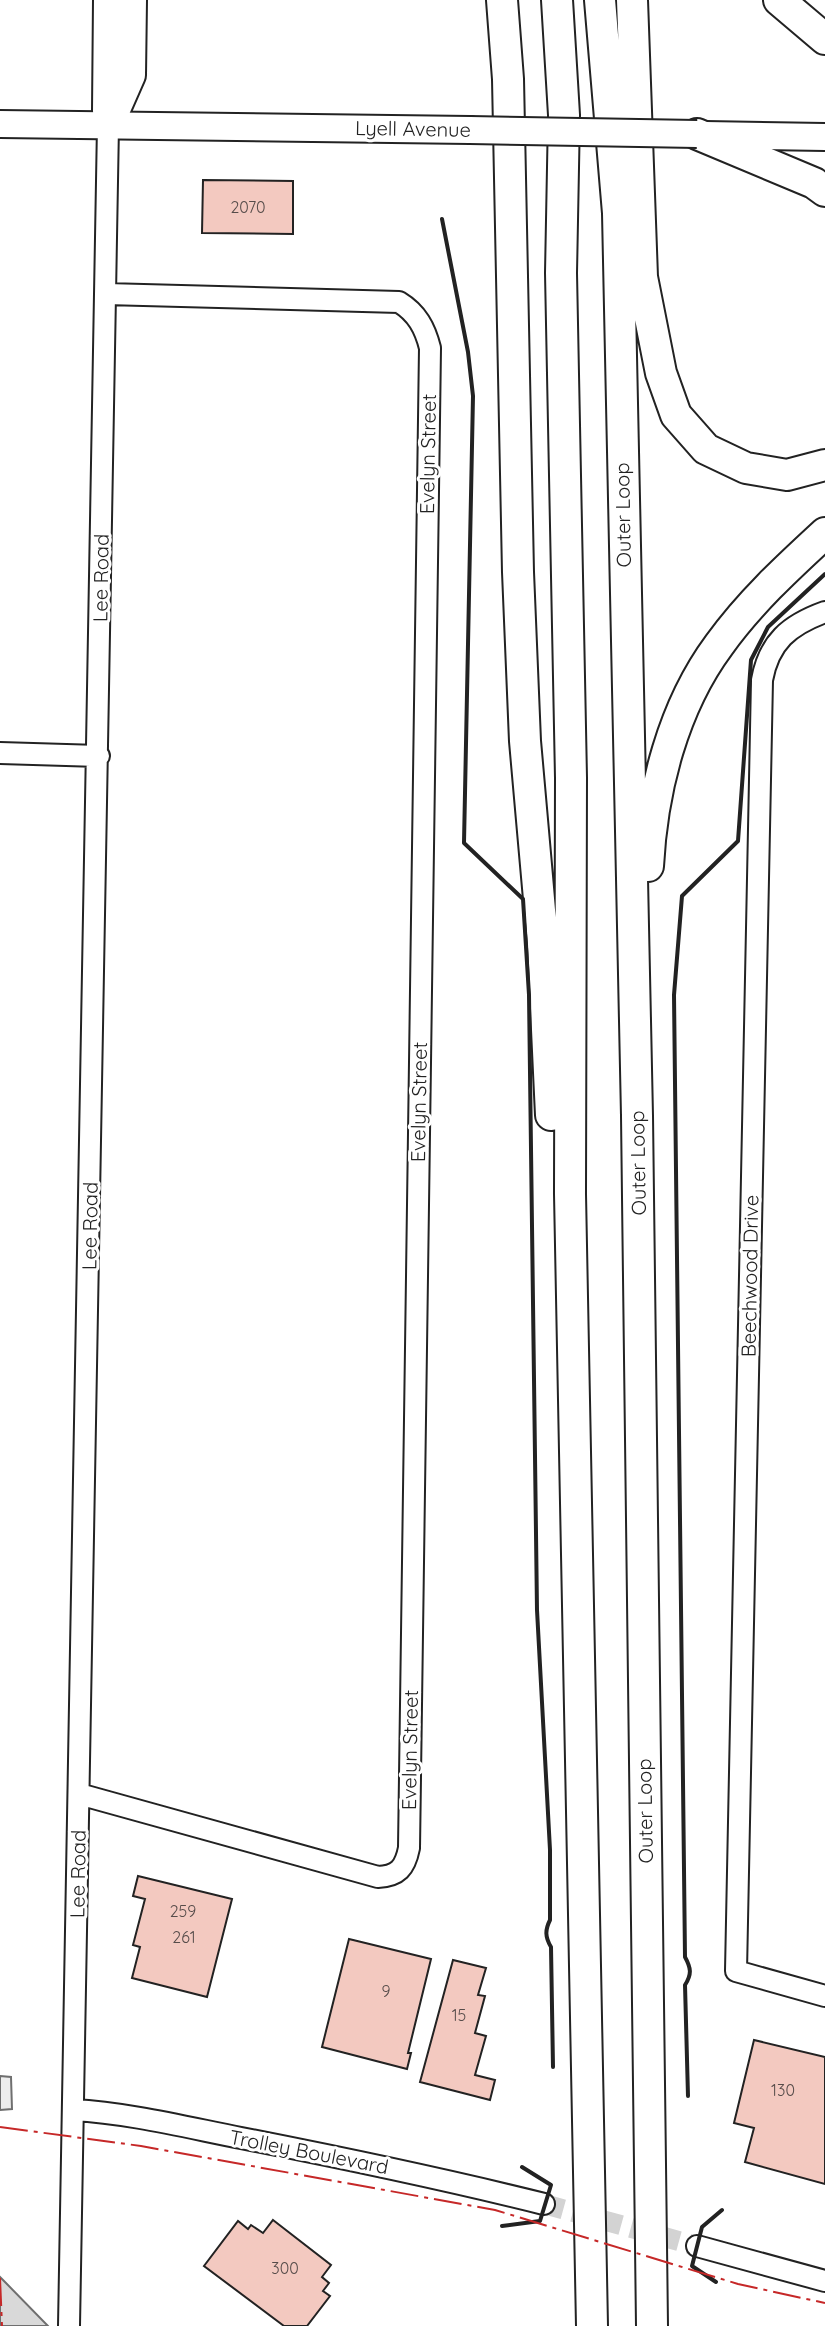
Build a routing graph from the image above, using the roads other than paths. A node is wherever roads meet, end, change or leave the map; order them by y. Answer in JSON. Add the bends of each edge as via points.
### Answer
{"nodes":[{"id":1,"x":109,"y":0,"type":"edge"},
{"id":2,"x":131,"y":0,"type":"edge"},
{"id":3,"x":502,"y":0,"type":"edge"},
{"id":4,"x":557,"y":0,"type":"edge"},
{"id":5,"x":600,"y":0,"type":"edge"},
{"id":6,"x":632,"y":0,"type":"edge"},
{"id":7,"x":779,"y":0,"type":"edge"},
{"id":8,"x":825,"y":39,"type":"edge"},
{"id":9,"x":0,"y":124,"type":"edge"},
{"id":10,"x":108,"y":125,"type":"junction"},
{"id":11,"x":697,"y":134,"type":"junction"},
{"id":12,"x":825,"y":137,"type":"edge"},
{"id":13,"x":825,"y":191,"type":"edge"},
{"id":14,"x":642,"y":277,"type":"junction"},
{"id":15,"x":106,"y":294,"type":"junction"},
{"id":16,"x":619,"y":327,"type":"junction"},
{"id":17,"x":825,"y":465,"type":"edge"},
{"id":18,"x":825,"y":533,"type":"edge"},
{"id":19,"x":825,"y":612,"type":"edge"},
{"id":20,"x":0,"y":753,"type":"edge"},
{"id":21,"x":99,"y":756,"type":"junction"},
{"id":22,"x":637,"y":1116,"type":"junction"},
{"id":23,"x":570,"y":1194,"type":"junction"},
{"id":24,"x":79,"y":1794,"type":"junction"},
{"id":25,"x":825,"y":1996,"type":"edge"},
{"id":26,"x":73,"y":2110,"type":"junction"},
{"id":27,"x":544,"y":2204,"type":"tunnel mouth"},
{"id":28,"x":697,"y":2246,"type":"tunnel mouth"},
{"id":29,"x":825,"y":2281,"type":"edge"},
{"id":30,"x":69,"y":2326,"type":"edge"},
{"id":31,"x":592,"y":2326,"type":"edge"},
{"id":32,"x":652,"y":2326,"type":"edge"}],
"edges":[{"from":1,"to":10,"type":"highway"},
{"from":2,"to":10,"type":"highway","via":[[130,75]]},
{"from":3,"to":23,"type":"highway","via":[[525,741],[543,944],[551,1119]]},
{"from":4,"to":23,"type":"highway","via":[[564,115]]},
{"from":5,"to":16,"type":"highway","name":"Outer Loop","via":[[618,213]]},
{"from":6,"to":14,"type":"highway"},
{"from":7,"to":8,"type":"highway"},
{"from":9,"to":10,"type":"main road","name":"Lyell Avenue"},
{"from":10,"to":11,"type":"main road","name":"Lyell Avenue","bridge":true},
{"from":10,"to":15,"type":"street","name":"Lee Road"},
{"from":11,"to":12,"type":"main road","name":"Lyell Avenue"},
{"from":11,"to":13,"type":"highway"},
{"from":14,"to":16,"type":"highway"},
{"from":14,"to":17,"type":"highway","via":[[661,373],[676,415],[706,449],[746,468],[787,475]]},
{"from":15,"to":21,"type":"street","name":"Lee Road"},
{"from":15,"to":24,"type":"street","name":"Evelyn Street","via":[[399,302],[425,329],[430,348],[406,1861],[390,1877],[378,1877]]},
{"from":16,"to":22,"type":"highway","name":"Outer Loop"},
{"from":18,"to":22,"type":"highway","via":[[772,582],[716,648],[674,734],[650,836]]},
{"from":19,"to":25,"type":"street","name":"Beechwood Drive","via":[[779,639],[766,657],[762,680],[736,1971]]},
{"from":20,"to":21,"type":"street"},
{"from":21,"to":24,"type":"street","name":"Lee Road"},
{"from":22,"to":32,"type":"highway","name":"Outer Loop"},
{"from":23,"to":31,"type":"highway"},
{"from":24,"to":26,"type":"street","name":"Lee Road"},
{"from":26,"to":27,"type":"street","name":"Trolley Boulevard","via":[[125,2115],[436,2177]]},
{"from":26,"to":30,"type":"street","name":"Lee Road"},
{"from":28,"to":29,"type":"street"}]}
